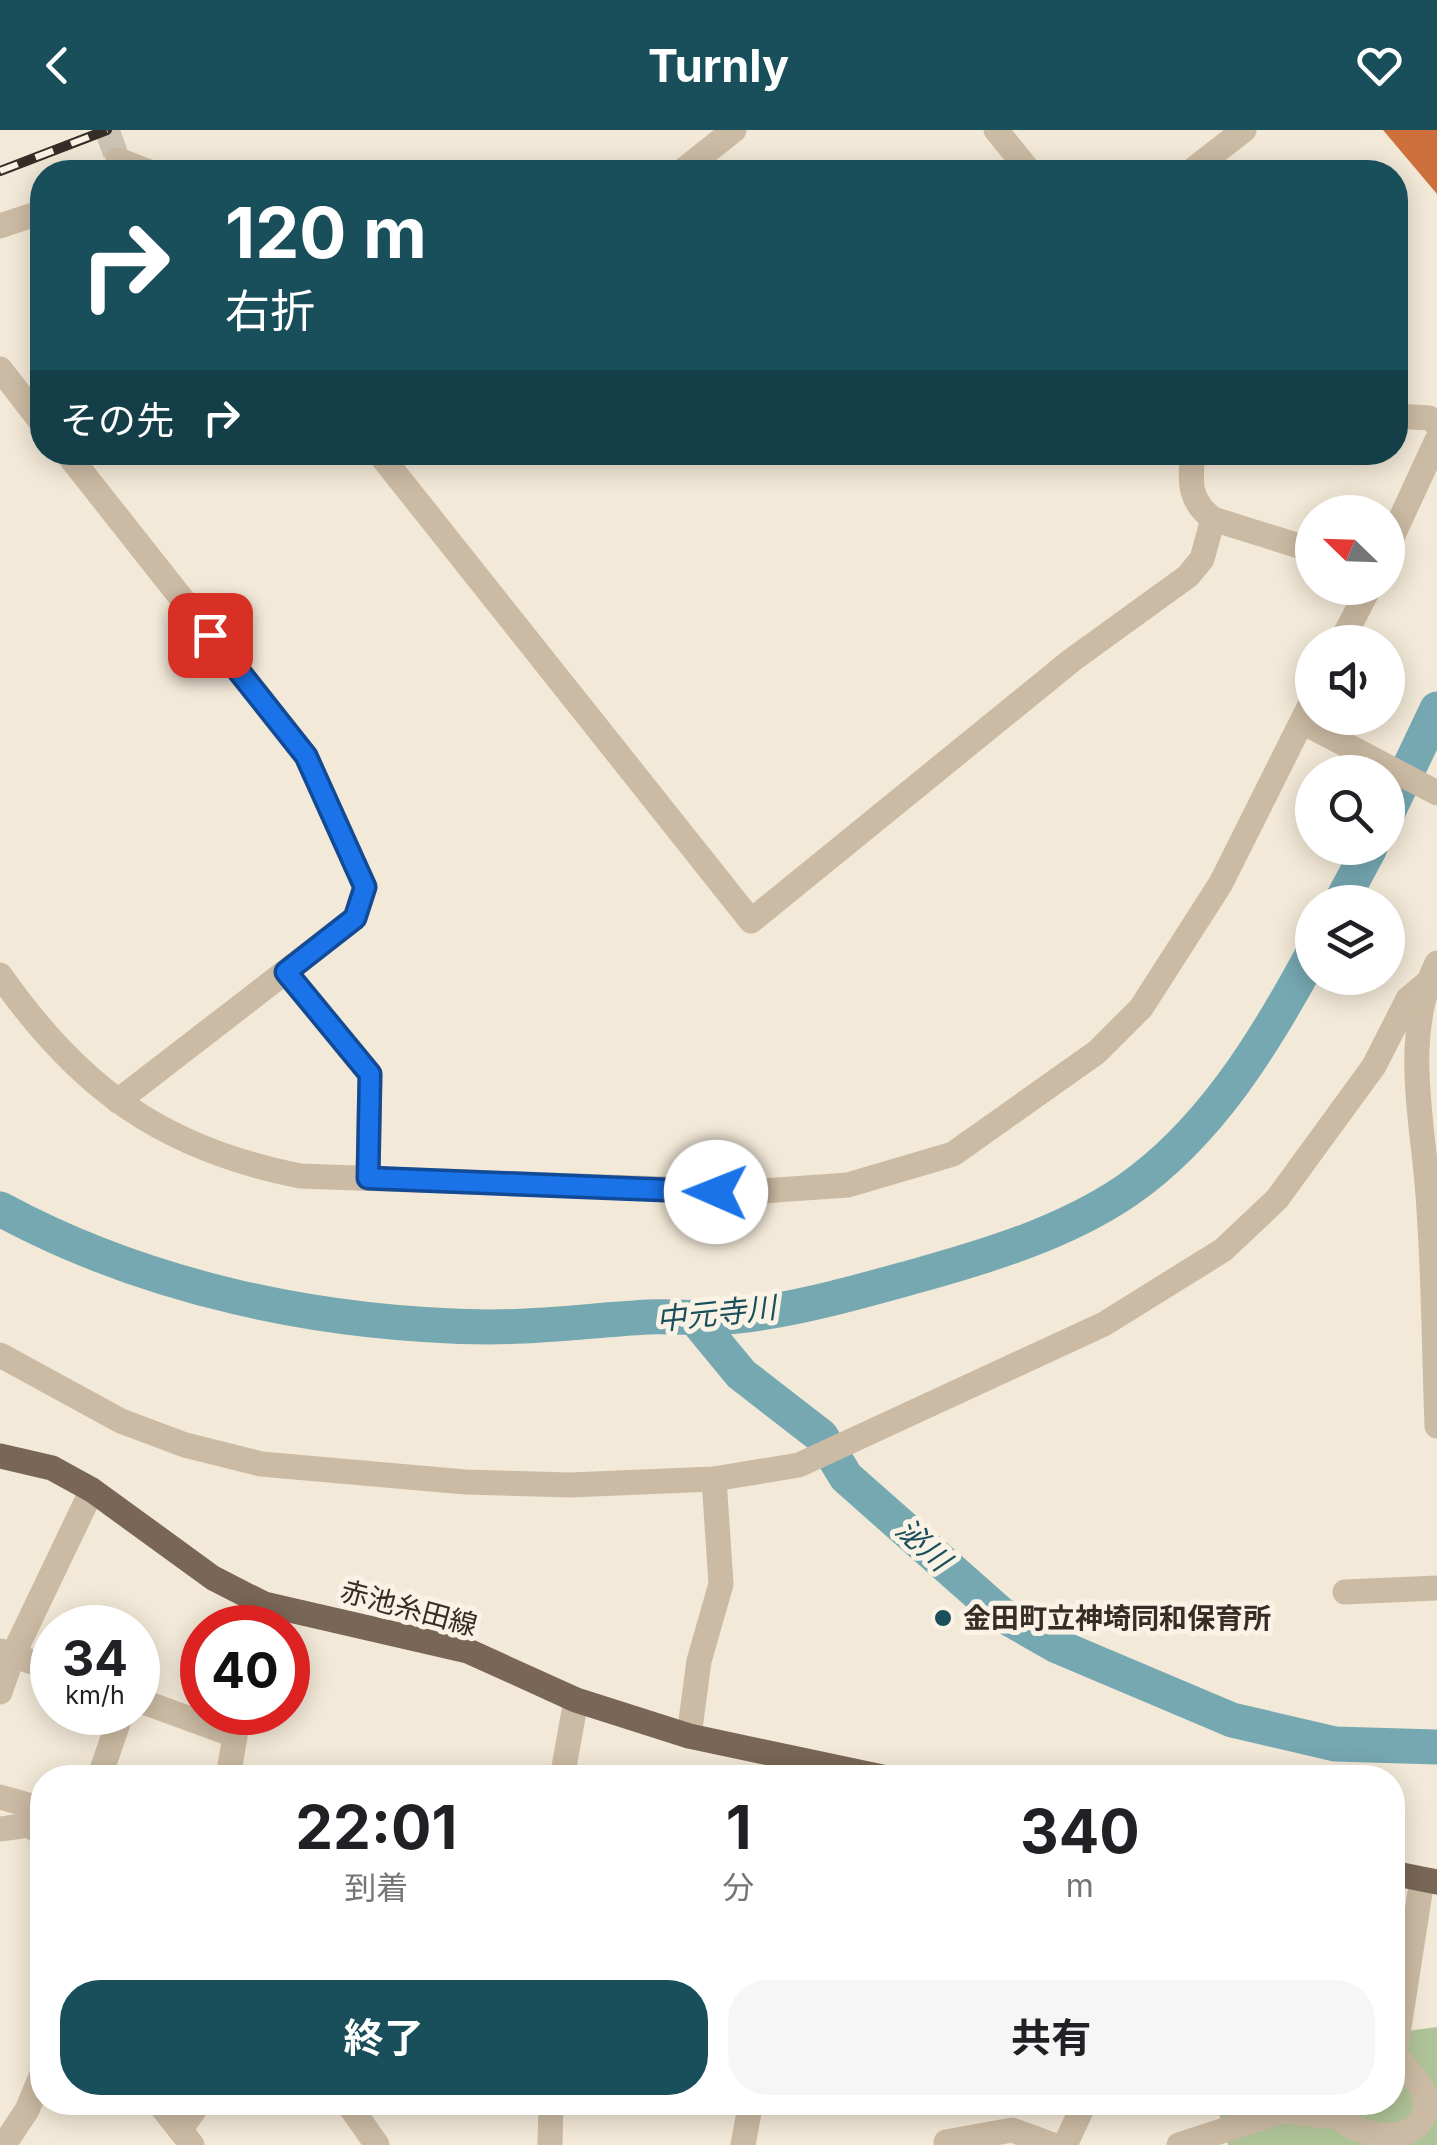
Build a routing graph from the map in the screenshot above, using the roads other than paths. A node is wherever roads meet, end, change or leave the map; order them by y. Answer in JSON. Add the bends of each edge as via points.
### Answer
{"nodes":[{"id":1,"x":734,"y":130,"type":"edge"},
{"id":2,"x":996,"y":130,"type":"edge"},
{"id":3,"x":1244,"y":130,"type":"edge"},
{"id":4,"x":695,"y":160,"type":"edge"},
{"id":5,"x":1020,"y":160,"type":"edge"},
{"id":6,"x":1205,"y":160,"type":"edge"},
{"id":7,"x":30,"y":216,"type":"edge"},
{"id":8,"x":0,"y":226,"type":"edge"},
{"id":9,"x":0,"y":369,"type":"edge"},
{"id":10,"x":30,"y":408,"type":"edge"},
{"id":11,"x":1408,"y":417,"type":"edge"},
{"id":12,"x":1437,"y":424,"type":"edge"},
{"id":13,"x":1437,"y":440,"type":"edge"},
{"id":14,"x":76,"y":465,"type":"edge"},
{"id":15,"x":388,"y":465,"type":"edge"},
{"id":16,"x":1192,"y":465,"type":"edge"},
{"id":17,"x":1405,"y":509,"type":"edge"},
{"id":18,"x":1213,"y":519,"type":"junction"},
{"id":19,"x":1295,"y":545,"type":"edge"},
{"id":20,"x":1298,"y":735,"type":"edge"},
{"id":21,"x":1342,"y":735,"type":"edge"},
{"id":22,"x":1437,"y":793,"type":"edge"},
{"id":23,"x":286,"y":972,"type":"junction"},
{"id":24,"x":1432,"y":973,"type":"edge"},
{"id":25,"x":0,"y":975,"type":"edge"},
{"id":26,"x":118,"y":1101,"type":"junction"},
{"id":27,"x":368,"y":1178,"type":"junction"},
{"id":28,"x":0,"y":1355,"type":"edge"},
{"id":29,"x":1437,"y":1426,"type":"edge"},
{"id":30,"x":0,"y":1456,"type":"edge"},
{"id":31,"x":714,"y":1479,"type":"junction"},
{"id":32,"x":92,"y":1490,"type":"junction"},
{"id":33,"x":1437,"y":1588,"type":"edge"},
{"id":34,"x":1346,"y":1592,"type":"dead end"},
{"id":35,"x":246,"y":1605,"type":"edge"},
{"id":36,"x":310,"y":1624,"type":"edge"},
{"id":37,"x":6,"y":1653,"type":"edge"},
{"id":38,"x":30,"y":1661,"type":"edge"},
{"id":39,"x":0,"y":1692,"type":"edge"},
{"id":40,"x":576,"y":1700,"type":"junction"},
{"id":41,"x":114,"y":1735,"type":"edge"},
{"id":42,"x":235,"y":1735,"type":"edge"},
{"id":43,"x":689,"y":1736,"type":"junction"},
{"id":44,"x":104,"y":1765,"type":"edge"},
{"id":45,"x":230,"y":1765,"type":"edge"},
{"id":46,"x":564,"y":1765,"type":"edge"},
{"id":47,"x":803,"y":1765,"type":"edge"},
{"id":48,"x":0,"y":1797,"type":"edge"},
{"id":49,"x":30,"y":1806,"type":"edge"},
{"id":50,"x":7,"y":1828,"type":"edge"},
{"id":51,"x":0,"y":1855,"type":"edge"},
{"id":52,"x":1405,"y":1876,"type":"edge"},
{"id":53,"x":1430,"y":1881,"type":"edge"},
{"id":54,"x":1405,"y":2004,"type":"edge"},
{"id":55,"x":1405,"y":2066,"type":"edge"},
{"id":56,"x":30,"y":2103,"type":"edge"},
{"id":57,"x":356,"y":2115,"type":"edge"},
{"id":58,"x":551,"y":2115,"type":"edge"},
{"id":59,"x":748,"y":2115,"type":"edge"},
{"id":60,"x":1079,"y":2115,"type":"edge"},
{"id":61,"x":1271,"y":2115,"type":"edge"},
{"id":62,"x":1321,"y":2115,"type":"edge"},
{"id":63,"x":946,"y":2142,"type":"dead end"},
{"id":64,"x":4,"y":2145,"type":"edge"},
{"id":65,"x":377,"y":2145,"type":"edge"},
{"id":66,"x":550,"y":2145,"type":"edge"},
{"id":67,"x":742,"y":2145,"type":"edge"},
{"id":68,"x":1053,"y":2145,"type":"edge"},
{"id":69,"x":1066,"y":2145,"type":"edge"},
{"id":70,"x":1179,"y":2145,"type":"edge"}],
"edges":[{"from":1,"to":4,"type":"street"},
{"from":2,"to":5,"type":"street"},
{"from":3,"to":6,"type":"street"},
{"from":7,"to":8,"type":"street"},
{"from":9,"to":10,"type":"street"},
{"from":11,"to":12,"type":"street"},
{"from":13,"to":17,"type":"street"},
{"from":14,"to":23,"type":"street","via":[[306,756],[365,887],[355,918]]},
{"from":15,"to":18,"type":"street","via":[[751,920],[1072,660],[1188,576],[1202,558]]},
{"from":16,"to":18,"type":"street","via":[[1191,496]]},
{"from":18,"to":19,"type":"street"},
{"from":20,"to":27,"type":"street","via":[[1220,883],[1140,1008],[1096,1052],[952,1154],[848,1185],[749,1192]]},
{"from":21,"to":22,"type":"street"},
{"from":23,"to":26,"type":"street"},
{"from":23,"to":27,"type":"street","via":[[370,1074]]},
{"from":24,"to":29,"type":"street","via":[[1415,1059]]},
{"from":24,"to":31,"type":"street","via":[[1277,1199],[1223,1250],[1104,1324],[800,1466]]},
{"from":25,"to":26,"type":"street","via":[[68,1062]]},
{"from":26,"to":27,"type":"street","via":[[241,1164],[300,1176]]},
{"from":28,"to":31,"type":"street","via":[[121,1421],[261,1464],[465,1482]]},
{"from":30,"to":32,"type":"main road","name":"赤池糸田線","via":[[52,1468]]},
{"from":31,"to":43,"type":"street","via":[[721,1584],[699,1661]]},
{"from":32,"to":35,"type":"main road","name":"赤池糸田線"},
{"from":32,"to":37,"type":"street"},
{"from":33,"to":34,"type":"street"},
{"from":36,"to":40,"type":"main road","name":"赤池糸田線","via":[[468,1651]]},
{"from":37,"to":38,"type":"street"},
{"from":37,"to":39,"type":"street"},
{"from":40,"to":43,"type":"main road","name":"赤池糸田線"},
{"from":40,"to":46,"type":"street"},
{"from":41,"to":44,"type":"street"},
{"from":42,"to":45,"type":"street"},
{"from":43,"to":47,"type":"main road","name":"赤池糸田線"},
{"from":48,"to":49,"type":"street"},
{"from":50,"to":51,"type":"street"},
{"from":52,"to":53,"type":"main road"},
{"from":53,"to":54,"type":"street"},
{"from":55,"to":62,"type":"street","via":[[1422,2088],[1426,2110],[1404,2138],[1374,2142],[1352,2135],[1340,2117]]},
{"from":56,"to":64,"type":"street"},
{"from":57,"to":65,"type":"street"},
{"from":58,"to":66,"type":"street"},
{"from":59,"to":67,"type":"street"},
{"from":60,"to":69,"type":"street"},
{"from":61,"to":70,"type":"street"},
{"from":63,"to":68,"type":"street","via":[[1012,2130]]}]}
